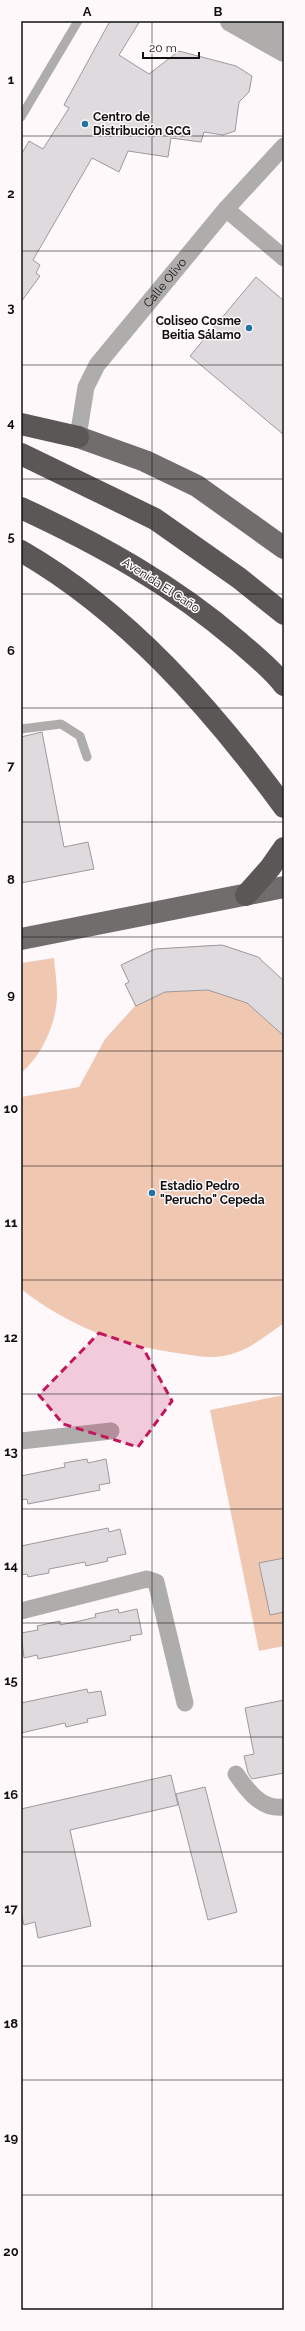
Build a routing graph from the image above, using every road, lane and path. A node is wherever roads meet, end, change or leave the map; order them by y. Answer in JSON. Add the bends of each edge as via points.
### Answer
{"nodes":[{"id":1,"x":78,"y":21,"type":"edge"},
{"id":2,"x":266,"y":21,"type":"edge"},
{"id":3,"x":243,"y":24,"type":"edge"},
{"id":4,"x":284,"y":32,"type":"edge"},
{"id":5,"x":284,"y":51,"type":"edge"},
{"id":6,"x":21,"y":117,"type":"edge"},
{"id":7,"x":284,"y":146,"type":"edge"},
{"id":8,"x":226,"y":209,"type":"junction"},
{"id":9,"x":284,"y":258,"type":"edge"},
{"id":10,"x":21,"y":424,"type":"edge"},
{"id":11,"x":78,"y":437,"type":"junction"},
{"id":12,"x":21,"y":454,"type":"edge"},
{"id":13,"x":21,"y":508,"type":"edge"},
{"id":14,"x":284,"y":548,"type":"edge"},
{"id":15,"x":21,"y":551,"type":"edge"},
{"id":16,"x":284,"y":614,"type":"edge"},
{"id":17,"x":284,"y":685,"type":"edge"},
{"id":18,"x":21,"y":729,"type":"edge"},
{"id":19,"x":87,"y":757,"type":"dead end"},
{"id":20,"x":284,"y":807,"type":"edge"},
{"id":21,"x":284,"y":848,"type":"edge"},
{"id":22,"x":284,"y":887,"type":"edge"},
{"id":23,"x":246,"y":894,"type":"junction"},
{"id":24,"x":21,"y":939,"type":"edge"},
{"id":25,"x":111,"y":1431,"type":"dead end"},
{"id":26,"x":21,"y":1442,"type":"edge"},
{"id":27,"x":21,"y":1611,"type":"edge"},
{"id":28,"x":185,"y":1703,"type":"dead end"},
{"id":29,"x":236,"y":1774,"type":"dead end"},
{"id":30,"x":284,"y":1808,"type":"edge"}],
"edges":[{"from":1,"to":6,"type":"lane"},
{"from":2,"to":4,"type":"street"},
{"from":3,"to":5,"type":"street"},
{"from":7,"to":8,"type":"street","name":"Calle Olivo"},
{"from":8,"to":9,"type":"street"},
{"from":8,"to":11,"type":"street","name":"Calle Olivo","via":[[97,365],[86,387]]},
{"from":10,"to":11,"type":"highway"},
{"from":11,"to":14,"type":"main road","via":[[145,461],[197,486]]},
{"from":12,"to":16,"type":"highway","via":[[155,519],[239,578]]},
{"from":13,"to":17,"type":"highway","name":"Avenida El Caño","via":[[127,562],[208,616],[275,673]]},
{"from":15,"to":20,"type":"highway","via":[[90,599],[144,644],[252,764]]},
{"from":18,"to":19,"type":"lane","via":[[61,724],[80,736]]},
{"from":21,"to":23,"type":"highway"},
{"from":22,"to":23,"type":"main road"},
{"from":23,"to":24,"type":"main road"},
{"from":25,"to":26,"type":"street"},
{"from":27,"to":28,"type":"street","via":[[147,1579],[156,1582]]},
{"from":29,"to":30,"type":"street","via":[[249,1793],[262,1803]]}]}
